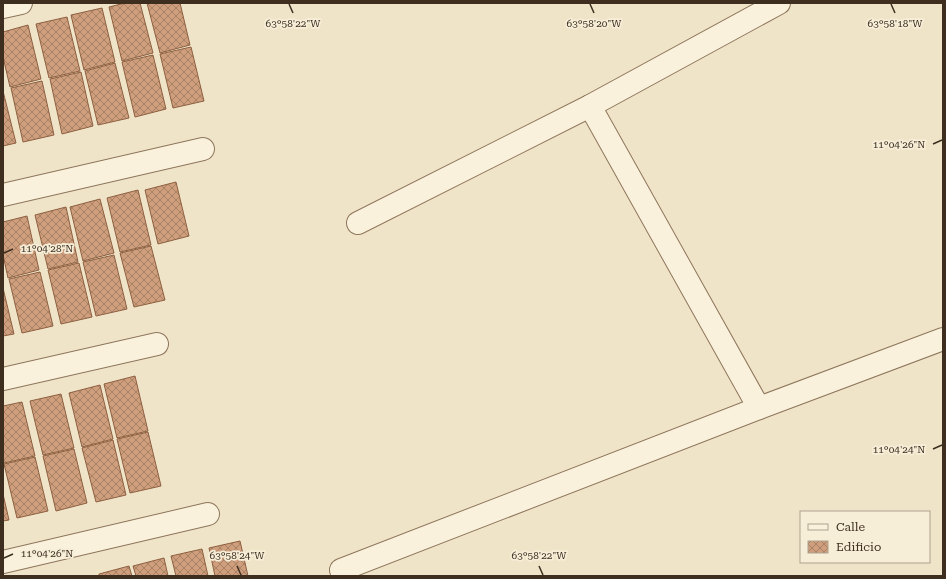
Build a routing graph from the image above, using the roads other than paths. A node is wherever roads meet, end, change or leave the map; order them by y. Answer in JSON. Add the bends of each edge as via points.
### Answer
{"nodes":[{"id":1,"x":21,"y":3,"type":"edge"},
{"id":2,"x":779,"y":3,"type":"edge"},
{"id":3,"x":3,"y":7,"type":"edge"},
{"id":4,"x":590,"y":106,"type":"junction"},
{"id":5,"x":203,"y":149,"type":"dead end"},
{"id":6,"x":3,"y":195,"type":"edge"},
{"id":7,"x":358,"y":223,"type":"dead end"},
{"id":8,"x":943,"y":339,"type":"edge"},
{"id":9,"x":158,"y":344,"type":"dead end"},
{"id":10,"x":3,"y":379,"type":"edge"},
{"id":11,"x":759,"y":408,"type":"junction"},
{"id":12,"x":208,"y":514,"type":"dead end"},
{"id":13,"x":3,"y":562,"type":"edge"},
{"id":14,"x":344,"y":576,"type":"edge"}],
"edges":[{"from":1,"to":3,"type":"street"},
{"from":2,"to":4,"type":"street"},
{"from":4,"to":7,"type":"street"},
{"from":4,"to":11,"type":"street"},
{"from":5,"to":6,"type":"street"},
{"from":8,"to":11,"type":"street"},
{"from":9,"to":10,"type":"street"},
{"from":11,"to":14,"type":"street","via":[[340,570]]},
{"from":12,"to":13,"type":"street"}]}
